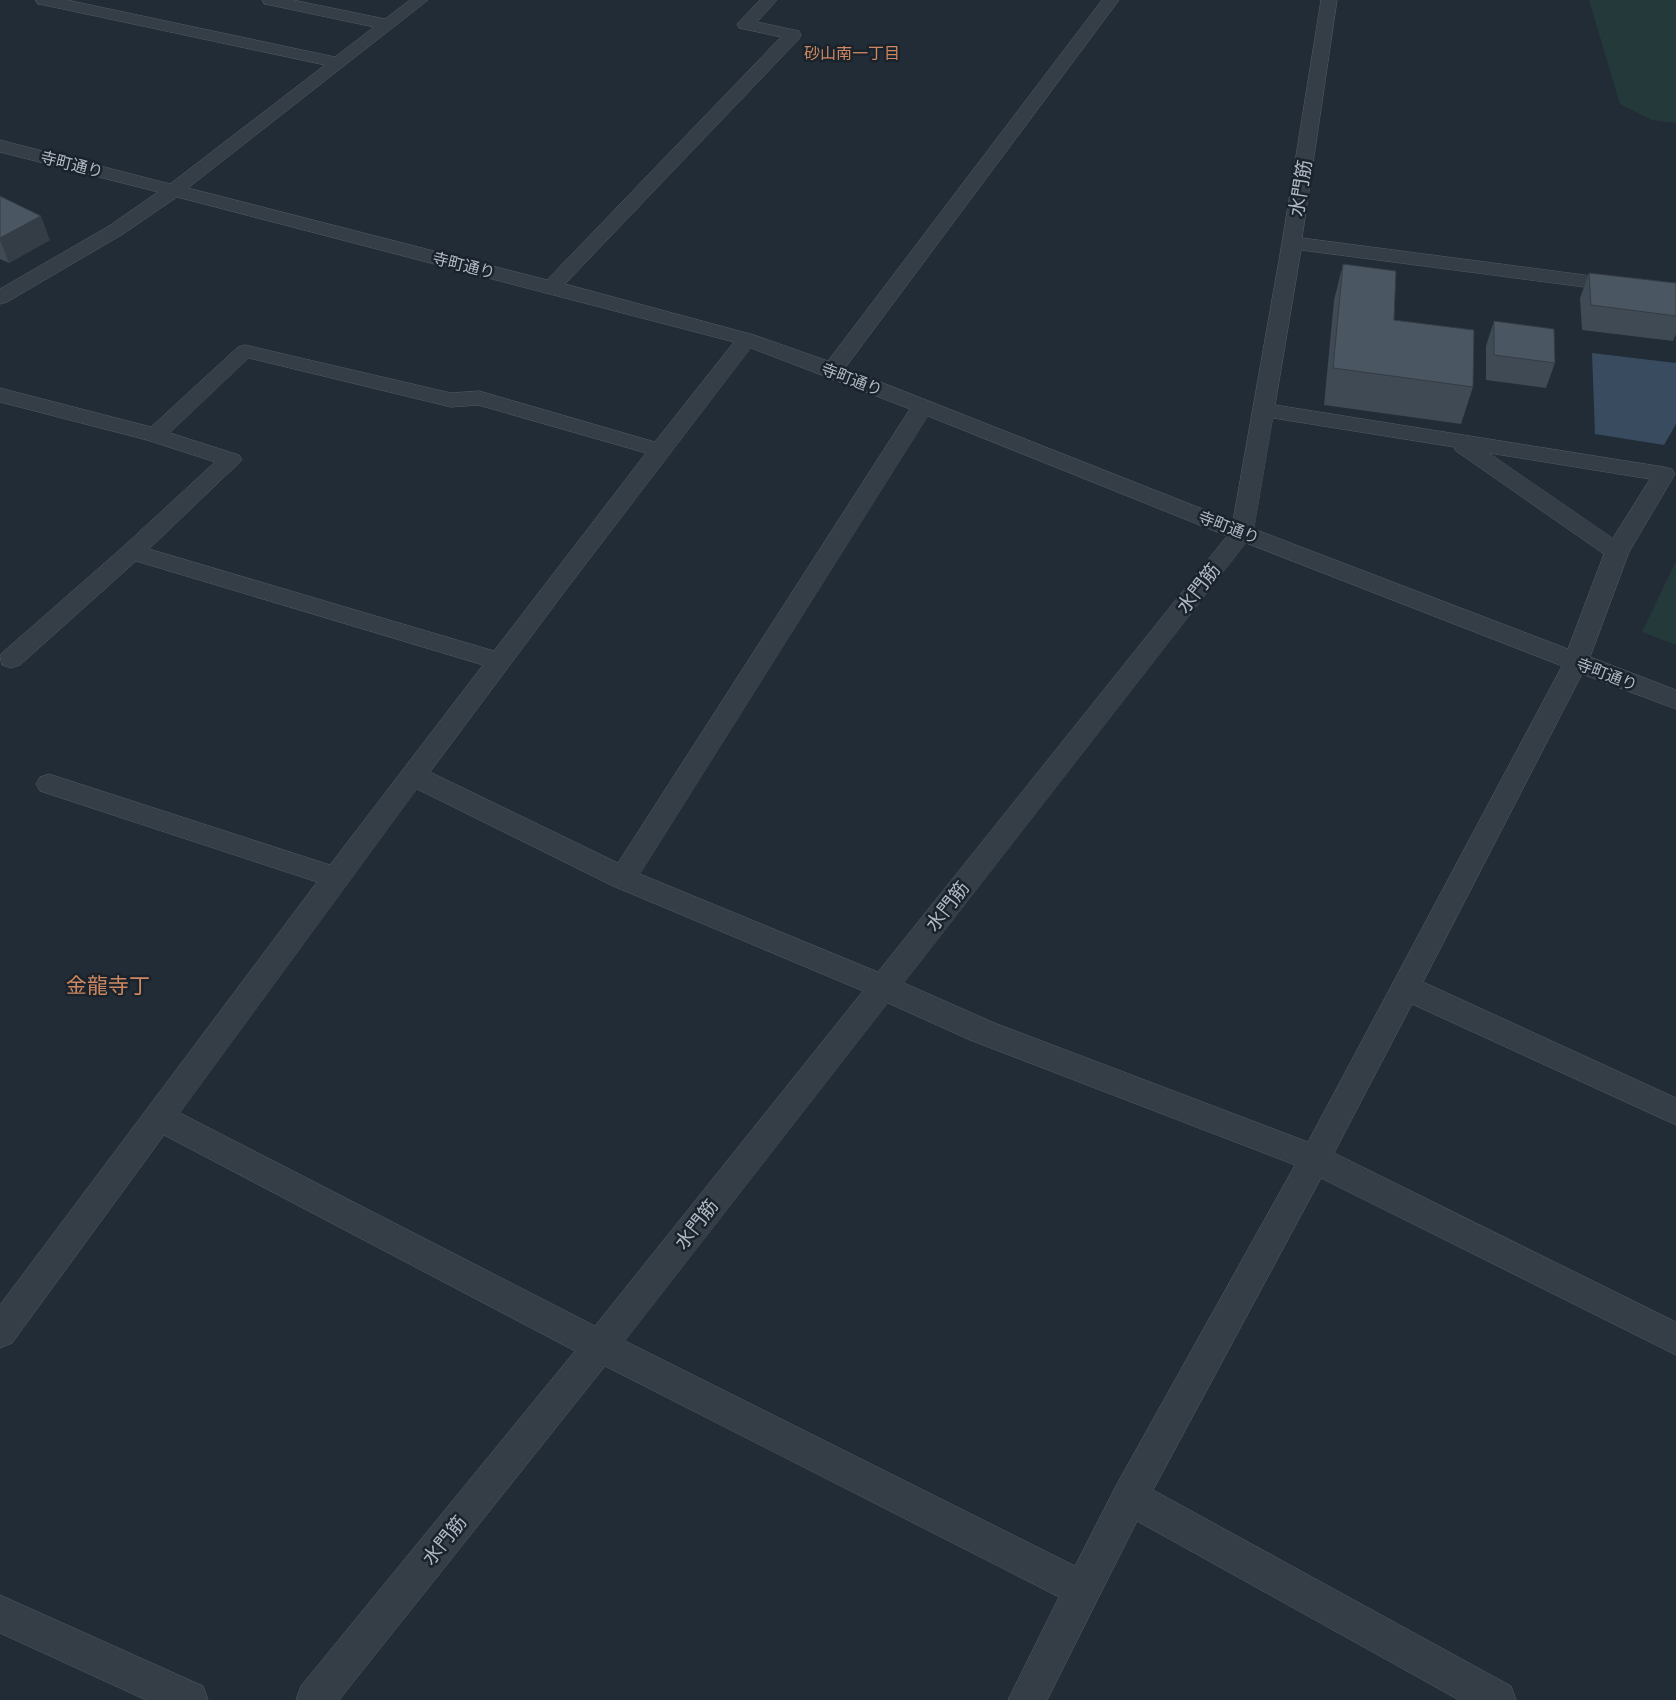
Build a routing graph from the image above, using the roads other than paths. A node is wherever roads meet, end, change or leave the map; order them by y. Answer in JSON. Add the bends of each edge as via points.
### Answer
{"nodes":[{"id":1,"x":44,"y":0,"type":"edge"},
{"id":2,"x":270,"y":0,"type":"edge"},
{"id":3,"x":420,"y":0,"type":"edge"},
{"id":4,"x":769,"y":0,"type":"edge"},
{"id":5,"x":1111,"y":0,"type":"edge"},
{"id":6,"x":1329,"y":0,"type":"edge"},
{"id":7,"x":388,"y":25,"type":"junction"},
{"id":8,"x":338,"y":63,"type":"junction"},
{"id":9,"x":0,"y":146,"type":"edge"},
{"id":10,"x":174,"y":190,"type":"junction"},
{"id":11,"x":1292,"y":243,"type":"junction"},
{"id":12,"x":551,"y":287,"type":"junction"},
{"id":13,"x":1676,"y":292,"type":"edge"},
{"id":14,"x":0,"y":298,"type":"edge"},
{"id":15,"x":747,"y":339,"type":"junction"},
{"id":16,"x":832,"y":370,"type":"junction"},
{"id":17,"x":0,"y":395,"type":"edge"},
{"id":18,"x":923,"y":406,"type":"junction"},
{"id":19,"x":1264,"y":410,"type":"junction"},
{"id":20,"x":155,"y":435,"type":"junction"},
{"id":21,"x":1458,"y":442,"type":"junction"},
{"id":22,"x":660,"y":450,"type":"junction"},
{"id":23,"x":1242,"y":532,"type":"junction"},
{"id":24,"x":132,"y":552,"type":"junction"},
{"id":25,"x":1617,"y":552,"type":"junction"},
{"id":26,"x":11,"y":659,"type":"dead end"},
{"id":27,"x":498,"y":661,"type":"junction"},
{"id":28,"x":1576,"y":662,"type":"junction"},
{"id":29,"x":1676,"y":700,"type":"edge"},
{"id":30,"x":413,"y":775,"type":"junction"},
{"id":31,"x":49,"y":784,"type":"dead end"},
{"id":32,"x":337,"y":878,"type":"junction"},
{"id":33,"x":622,"y":878,"type":"junction"},
{"id":34,"x":883,"y":987,"type":"junction"},
{"id":35,"x":1406,"y":988,"type":"junction"},
{"id":36,"x":1676,"y":1112,"type":"edge"},
{"id":37,"x":160,"y":1117,"type":"junction"},
{"id":38,"x":1315,"y":1159,"type":"junction"},
{"id":39,"x":0,"y":1332,"type":"edge"},
{"id":40,"x":1676,"y":1339,"type":"edge"},
{"id":41,"x":600,"y":1346,"type":"junction"},
{"id":42,"x":1130,"y":1497,"type":"junction"},
{"id":43,"x":1082,"y":1589,"type":"junction"},
{"id":44,"x":0,"y":1614,"type":"edge"},
{"id":45,"x":189,"y":1700,"type":"edge"},
{"id":46,"x":315,"y":1700,"type":"edge"},
{"id":47,"x":1027,"y":1700,"type":"edge"},
{"id":48,"x":1497,"y":1700,"type":"edge"}],
"edges":[{"from":1,"to":8,"type":"street"},
{"from":2,"to":7,"type":"street"},
{"from":3,"to":7,"type":"street"},
{"from":4,"to":12,"type":"street","via":[[745,24],[793,35]]},
{"from":5,"to":16,"type":"street"},
{"from":6,"to":11,"type":"street","name":"水門筋"},
{"from":7,"to":8,"type":"street"},
{"from":8,"to":10,"type":"street"},
{"from":9,"to":10,"type":"street","name":"寺町通り"},
{"from":10,"to":12,"type":"street","name":"寺町通り"},
{"from":10,"to":14,"type":"street","via":[[116,230]]},
{"from":11,"to":13,"type":"street"},
{"from":11,"to":19,"type":"street","name":"水門筋"},
{"from":12,"to":15,"type":"street","name":"寺町通り"},
{"from":15,"to":16,"type":"street","name":"寺町通り"},
{"from":15,"to":22,"type":"street"},
{"from":16,"to":18,"type":"street","name":"寺町通り"},
{"from":17,"to":20,"type":"street"},
{"from":18,"to":23,"type":"street","name":"寺町通り"},
{"from":18,"to":33,"type":"street"},
{"from":19,"to":21,"type":"street"},
{"from":19,"to":23,"type":"street","name":"水門筋"},
{"from":20,"to":22,"type":"street","via":[[245,351],[451,400],[479,398]]},
{"from":20,"to":24,"type":"street","via":[[231,460]]},
{"from":21,"to":25,"type":"street"},
{"from":21,"to":25,"type":"street","via":[[1664,474]]},
{"from":22,"to":27,"type":"street"},
{"from":23,"to":28,"type":"street","name":"寺町通り"},
{"from":23,"to":34,"type":"street","name":"水門筋"},
{"from":24,"to":26,"type":"street"},
{"from":24,"to":27,"type":"street"},
{"from":25,"to":28,"type":"street"},
{"from":27,"to":30,"type":"street"},
{"from":28,"to":29,"type":"street","name":"寺町通り"},
{"from":28,"to":35,"type":"street"},
{"from":30,"to":32,"type":"street"},
{"from":30,"to":33,"type":"street"},
{"from":31,"to":32,"type":"street"},
{"from":32,"to":37,"type":"street"},
{"from":33,"to":34,"type":"street"},
{"from":34,"to":38,"type":"street","via":[[981,1031]]},
{"from":34,"to":41,"type":"street","name":"水門筋"},
{"from":35,"to":36,"type":"street"},
{"from":35,"to":38,"type":"street"},
{"from":37,"to":39,"type":"street"},
{"from":37,"to":41,"type":"street"},
{"from":38,"to":40,"type":"street"},
{"from":38,"to":42,"type":"street"},
{"from":41,"to":43,"type":"street"},
{"from":41,"to":46,"type":"street","name":"水門筋"},
{"from":42,"to":43,"type":"street"},
{"from":42,"to":48,"type":"street"},
{"from":43,"to":47,"type":"street"},
{"from":44,"to":45,"type":"street"}]}
